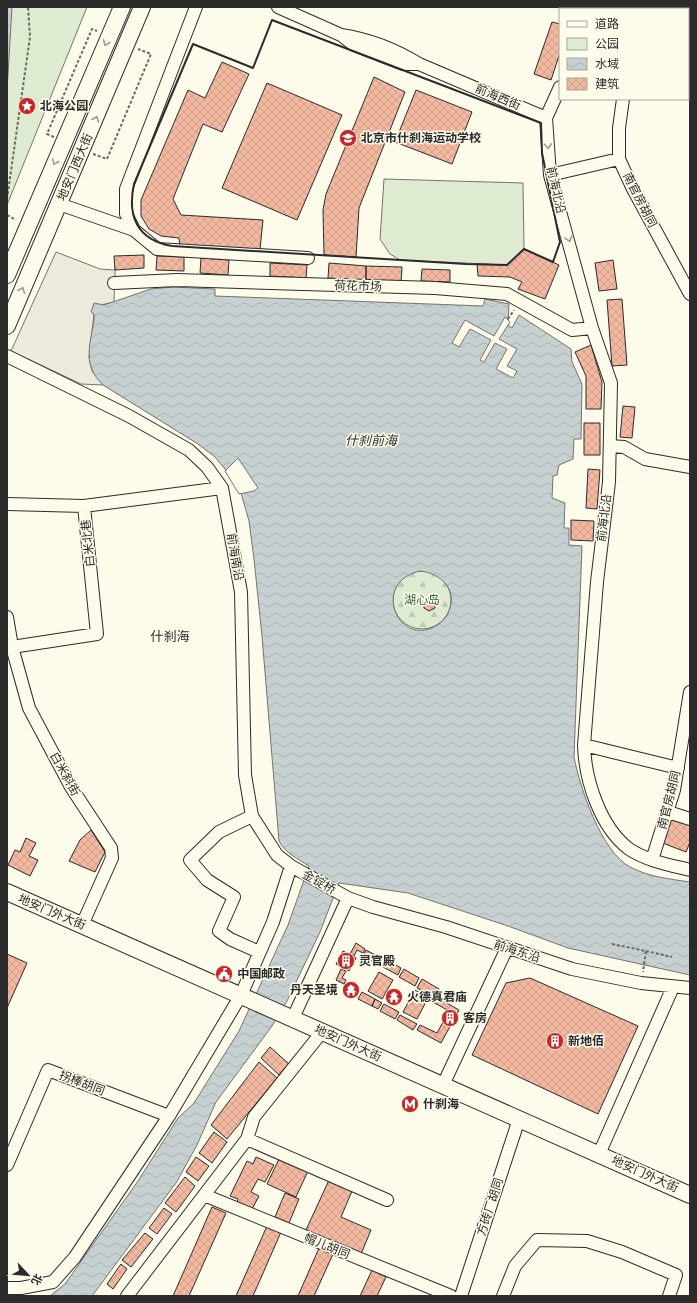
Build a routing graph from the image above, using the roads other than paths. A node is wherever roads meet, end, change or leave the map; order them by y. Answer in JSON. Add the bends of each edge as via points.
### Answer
{"nodes":[{"id":1,"x":122,"y":7,"type":"edge"},
{"id":2,"x":142,"y":7,"type":"edge"},
{"id":3,"x":196,"y":7,"type":"edge"},
{"id":4,"x":278,"y":7,"type":"edge"},
{"id":5,"x":293,"y":10,"type":"edge"},
{"id":6,"x":559,"y":89,"type":"edge"},
{"id":7,"x":623,"y":100,"type":"edge"},
{"id":8,"x":546,"y":118,"type":"junction"},
{"id":9,"x":619,"y":159,"type":"junction"},
{"id":10,"x":550,"y":175,"type":"junction"},
{"id":11,"x":59,"y":204,"type":"junction"},
{"id":12,"x":134,"y":230,"type":"junction"},
{"id":13,"x":308,"y":258,"type":"dead end"},
{"id":14,"x":7,"y":274,"type":"edge"},
{"id":15,"x":114,"y":283,"type":"dead end"},
{"id":16,"x":690,"y":294,"type":"edge"},
{"id":17,"x":7,"y":326,"type":"edge"},
{"id":18,"x":592,"y":328,"type":"junction"},
{"id":19,"x":7,"y":356,"type":"edge"},
{"id":20,"x":610,"y":446,"type":"junction"},
{"id":21,"x":690,"y":468,"type":"edge"},
{"id":22,"x":222,"y":488,"type":"junction"},
{"id":23,"x":7,"y":504,"type":"edge"},
{"id":24,"x":84,"y":506,"type":"junction"},
{"id":25,"x":7,"y":616,"type":"edge"},
{"id":26,"x":12,"y":647,"type":"junction"},
{"id":27,"x":690,"y":692,"type":"edge"},
{"id":28,"x":584,"y":745,"type":"junction"},
{"id":29,"x":678,"y":768,"type":"junction"},
{"id":30,"x":668,"y":812,"type":"junction"},
{"id":31,"x":252,"y":816,"type":"junction"},
{"id":32,"x":690,"y":819,"type":"edge"},
{"id":33,"x":652,"y":860,"type":"junction"},
{"id":34,"x":291,"y":866,"type":"junction"},
{"id":35,"x":690,"y":870,"type":"edge"},
{"id":36,"x":7,"y":892,"type":"edge"},
{"id":37,"x":348,"y":898,"type":"junction"},
{"id":38,"x":82,"y":925,"type":"junction"},
{"id":39,"x":507,"y":948,"type":"junction"},
{"id":40,"x":259,"y":952,"type":"junction"},
{"id":41,"x":673,"y":987,"type":"junction"},
{"id":42,"x":690,"y":988,"type":"edge"},
{"id":43,"x":241,"y":995,"type":"junction"},
{"id":44,"x":292,"y":1018,"type":"junction"},
{"id":45,"x":322,"y":1032,"type":"junction"},
{"id":46,"x":442,"y":1084,"type":"junction"},
{"id":47,"x":169,"y":1116,"type":"junction"},
{"id":48,"x":519,"y":1119,"type":"junction"},
{"id":49,"x":247,"y":1139,"type":"junction"},
{"id":50,"x":599,"y":1154,"type":"junction"},
{"id":51,"x":7,"y":1165,"type":"edge"},
{"id":52,"x":690,"y":1194,"type":"edge"},
{"id":53,"x":204,"y":1195,"type":"junction"},
{"id":54,"x":387,"y":1200,"type":"dead end"},
{"id":55,"x":7,"y":1288,"type":"edge"},
{"id":56,"x":131,"y":1295,"type":"edge"},
{"id":57,"x":450,"y":1296,"type":"edge"},
{"id":58,"x":461,"y":1296,"type":"edge"},
{"id":59,"x":504,"y":1296,"type":"edge"},
{"id":60,"x":669,"y":1296,"type":"edge"}],
"edges":[{"from":1,"to":14,"type":"main road","name":"地安门西大街","one_way":true},
{"from":11,"to":2,"type":"main road","name":"地安门西大街","one_way":true},
{"from":3,"to":12,"type":"street","via":[[126,189],[126,214]]},
{"from":4,"to":5,"type":"street","name":"前海西街"},
{"from":5,"to":8,"type":"street","name":"前海西街","via":[[341,35],[354,46],[403,64],[419,64]]},
{"from":6,"to":8,"type":"street"},
{"from":7,"to":9,"type":"street","name":"南官房胡同","via":[[619,128]]},
{"from":8,"to":10,"type":"street","name":"前海北沿","one_way":true},
{"from":9,"to":10,"type":"street"},
{"from":9,"to":16,"type":"street","name":"南官房胡同"},
{"from":10,"to":18,"type":"street","name":"前海北沿","one_way":true},
{"from":11,"to":12,"type":"street"},
{"from":17,"to":11,"type":"main road","name":"地安门西大街","one_way":true},
{"from":12,"to":13,"type":"street","via":[[157,249]]},
{"from":15,"to":18,"type":"street","name":"荷花市场","via":[[177,280],[450,289],[507,294],[572,330]]},
{"from":18,"to":20,"type":"street","name":"前海北沿","via":[[611,383]]},
{"from":19,"to":22,"type":"street","name":"前海南沿","via":[[129,416],[189,450]]},
{"from":20,"to":21,"type":"street","via":[[624,447],[645,460]]},
{"from":20,"to":28,"type":"street","name":"前海北沿"},
{"from":22,"to":24,"type":"street","name":"白米北巷"},
{"from":22,"to":31,"type":"street","name":"前海南沿","via":[[241,592],[246,776]]},
{"from":23,"to":24,"type":"street"},
{"from":24,"to":26,"type":"street","name":"白米北巷","via":[[97,634]]},
{"from":25,"to":26,"type":"street","name":"白米斜街"},
{"from":26,"to":38,"type":"street","name":"白米斜街","via":[[29,708],[72,787],[111,848],[112,858]]},
{"from":27,"to":29,"type":"street","name":"南官房胡同"},
{"from":28,"to":29,"type":"street"},
{"from":28,"to":33,"type":"street","name":"前海北沿","via":[[584,765],[588,782],[606,820],[619,840]]},
{"from":29,"to":30,"type":"street","name":"南官房胡同"},
{"from":30,"to":32,"type":"street"},
{"from":30,"to":33,"type":"street","name":"南官房胡同"},
{"from":31,"to":34,"type":"street","name":"前海南沿","via":[[277,855]]},
{"from":31,"to":40,"type":"street","via":[[220,832],[190,860],[207,880],[234,897],[219,932]]},
{"from":33,"to":35,"type":"street","name":"前海北沿"},
{"from":34,"to":37,"type":"street","name":"金锭桥"},
{"from":34,"to":40,"type":"street","via":[[273,922]]},
{"from":36,"to":38,"type":"main road","name":"地安门外大街"},
{"from":37,"to":39,"type":"street","name":"前海东沿"},
{"from":37,"to":44,"type":"street"},
{"from":38,"to":43,"type":"main road","name":"地安门外大街"},
{"from":39,"to":41,"type":"street","name":"前海东沿","via":[[579,971]]},
{"from":39,"to":46,"type":"street"},
{"from":40,"to":43,"type":"street"},
{"from":41,"to":42,"type":"street","name":"前海东沿"},
{"from":41,"to":50,"type":"street"},
{"from":43,"to":44,"type":"main road","name":"地安门外大街"},
{"from":43,"to":47,"type":"street"},
{"from":44,"to":45,"type":"main road","name":"地安门外大街"},
{"from":45,"to":46,"type":"main road","name":"地安门外大街"},
{"from":45,"to":49,"type":"street","via":[[254,1118]]},
{"from":46,"to":48,"type":"main road","name":"地安门外大街"},
{"from":47,"to":51,"type":"street","name":"拐棒胡同","via":[[48,1070]]},
{"from":47,"to":55,"type":"street","via":[[75,1257],[53,1282]]},
{"from":48,"to":50,"type":"main road","name":"地安门外大街"},
{"from":48,"to":58,"type":"street","name":"方砖厂胡同"},
{"from":49,"to":53,"type":"street"},
{"from":49,"to":54,"type":"street"},
{"from":50,"to":52,"type":"main road","name":"地安门外大街"},
{"from":53,"to":56,"type":"street"},
{"from":53,"to":57,"type":"street","name":"帽儿胡同"},
{"from":59,"to":60,"type":"street","via":[[515,1266],[537,1240],[587,1241],[622,1252],[676,1275]]}]}
